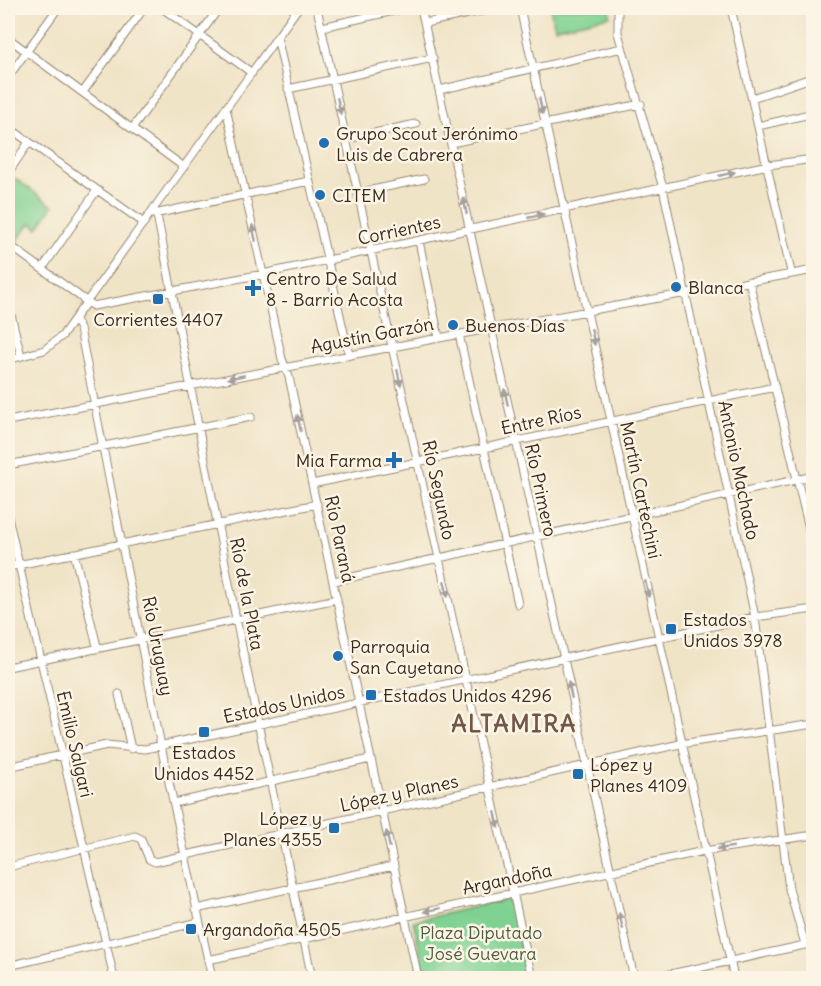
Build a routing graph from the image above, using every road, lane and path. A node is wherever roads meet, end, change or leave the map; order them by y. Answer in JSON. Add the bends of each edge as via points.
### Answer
{"nodes":[{"id":1,"x":58,"y":8,"type":"edge"},
{"id":2,"x":144,"y":8,"type":"edge"},
{"id":3,"x":162,"y":8,"type":"edge"},
{"id":4,"x":219,"y":8,"type":"edge"},
{"id":5,"x":298,"y":8,"type":"edge"},
{"id":6,"x":317,"y":8,"type":"edge"},
{"id":7,"x":407,"y":8,"type":"edge"},
{"id":8,"x":421,"y":8,"type":"edge"},
{"id":9,"x":496,"y":8,"type":"edge"},
{"id":10,"x":520,"y":8,"type":"edge"},
{"id":11,"x":618,"y":8,"type":"edge"},
{"id":12,"x":731,"y":8,"type":"edge"},
{"id":13,"x":425,"y":23,"type":"junction"},
{"id":14,"x":322,"y":27,"type":"junction"},
{"id":15,"x":199,"y":35,"type":"junction"},
{"id":16,"x":277,"y":37,"type":"junction"},
{"id":17,"x":8,"y":38,"type":"edge"},
{"id":18,"x":622,"y":48,"type":"junction"},
{"id":19,"x":26,"y":51,"type":"junction"},
{"id":20,"x":433,"y":58,"type":"junction"},
{"id":21,"x":533,"y":68,"type":"junction"},
{"id":22,"x":252,"y":73,"type":"junction"},
{"id":23,"x":8,"y":77,"type":"edge"},
{"id":24,"x":813,"y":78,"type":"edge"},
{"id":25,"x":333,"y":80,"type":"junction"},
{"id":26,"x":288,"y":89,"type":"junction"},
{"id":27,"x":439,"y":90,"type":"junction"},
{"id":28,"x":83,"y":93,"type":"junction"},
{"id":29,"x":752,"y":98,"type":"junction"},
{"id":30,"x":641,"y":104,"type":"junction"},
{"id":31,"x":226,"y":108,"type":"junction"},
{"id":32,"x":813,"y":113,"type":"edge"},
{"id":33,"x":416,"y":124,"type":"dead end"},
{"id":34,"x":545,"y":124,"type":"junction"},
{"id":35,"x":758,"y":126,"type":"junction"},
{"id":36,"x":8,"y":127,"type":"edge"},
{"id":37,"x":132,"y":129,"type":"junction"},
{"id":38,"x":346,"y":140,"type":"junction"},
{"id":39,"x":29,"y":142,"type":"junction"},
{"id":40,"x":451,"y":143,"type":"junction"},
{"id":41,"x":813,"y":159,"type":"edge"},
{"id":42,"x":768,"y":165,"type":"junction"},
{"id":43,"x":184,"y":167,"type":"junction"},
{"id":44,"x":8,"y":173,"type":"edge"},
{"id":45,"x":424,"y":179,"type":"dead end"},
{"id":46,"x":309,"y":182,"type":"junction"},
{"id":47,"x":663,"y":188,"type":"junction"},
{"id":48,"x":97,"y":190,"type":"junction"},
{"id":49,"x":358,"y":193,"type":"junction"},
{"id":50,"x":246,"y":196,"type":"junction"},
{"id":51,"x":564,"y":209,"type":"junction"},
{"id":52,"x":154,"y":214,"type":"junction"},
{"id":53,"x":144,"y":223,"type":"junction"},
{"id":54,"x":470,"y":230,"type":"junction"},
{"id":55,"x":419,"y":241,"type":"junction"},
{"id":56,"x":8,"y":244,"type":"edge"},
{"id":57,"x":371,"y":251,"type":"junction"},
{"id":58,"x":328,"y":260,"type":"junction"},
{"id":59,"x":42,"y":268,"type":"junction"},
{"id":60,"x":813,"y":270,"type":"edge"},
{"id":61,"x":791,"y":272,"type":"junction"},
{"id":62,"x":263,"y":274,"type":"junction"},
{"id":63,"x":748,"y":281,"type":"junction"},
{"id":64,"x":171,"y":292,"type":"junction"},
{"id":65,"x":686,"y":293,"type":"junction"},
{"id":66,"x":8,"y":302,"type":"edge"},
{"id":67,"x":86,"y":302,"type":"junction"},
{"id":68,"x":587,"y":312,"type":"junction"},
{"id":69,"x":75,"y":320,"type":"junction"},
{"id":70,"x":491,"y":328,"type":"junction"},
{"id":71,"x":459,"y":334,"type":"junction"},
{"id":72,"x":439,"y":338,"type":"junction"},
{"id":73,"x":392,"y":347,"type":"junction"},
{"id":74,"x":348,"y":355,"type":"junction"},
{"id":75,"x":21,"y":356,"type":"junction"},
{"id":76,"x":8,"y":360,"type":"edge"},
{"id":77,"x":285,"y":368,"type":"junction"},
{"id":78,"x":190,"y":386,"type":"junction"},
{"id":79,"x":775,"y":387,"type":"junction"},
{"id":80,"x":710,"y":400,"type":"junction"},
{"id":81,"x":94,"y":405,"type":"junction"},
{"id":82,"x":250,"y":417,"type":"dead end"},
{"id":83,"x":611,"y":420,"type":"junction"},
{"id":84,"x":8,"y":421,"type":"edge"},
{"id":85,"x":199,"y":427,"type":"junction"},
{"id":86,"x":515,"y":440,"type":"junction"},
{"id":87,"x":103,"y":446,"type":"junction"},
{"id":88,"x":484,"y":447,"type":"junction"},
{"id":89,"x":417,"y":461,"type":"junction"},
{"id":90,"x":8,"y":465,"type":"edge"},
{"id":91,"x":813,"y":476,"type":"edge"},
{"id":92,"x":798,"y":480,"type":"junction"},
{"id":93,"x":312,"y":484,"type":"junction"},
{"id":94,"x":729,"y":494,"type":"junction"},
{"id":95,"x":317,"y":504,"type":"junction"},
{"id":96,"x":631,"y":516,"type":"junction"},
{"id":97,"x":8,"y":517,"type":"edge"},
{"id":98,"x":218,"y":523,"type":"junction"},
{"id":99,"x":536,"y":537,"type":"junction"},
{"id":100,"x":123,"y":542,"type":"junction"},
{"id":101,"x":505,"y":543,"type":"junction"},
{"id":102,"x":813,"y":549,"type":"edge"},
{"id":103,"x":74,"y":553,"type":"junction"},
{"id":104,"x":439,"y":558,"type":"junction"},
{"id":105,"x":19,"y":565,"type":"junction"},
{"id":106,"x":8,"y":567,"type":"edge"},
{"id":107,"x":334,"y":581,"type":"junction"},
{"id":108,"x":337,"y":599,"type":"junction"},
{"id":109,"x":518,"y":604,"type":"dead end"},
{"id":110,"x":813,"y":609,"type":"edge"},
{"id":111,"x":755,"y":616,"type":"junction"},
{"id":112,"x":236,"y":619,"type":"junction"},
{"id":113,"x":657,"y":637,"type":"junction"},
{"id":114,"x":141,"y":638,"type":"junction"},
{"id":115,"x":97,"y":646,"type":"junction"},
{"id":116,"x":563,"y":658,"type":"junction"},
{"id":117,"x":40,"y":659,"type":"junction"},
{"id":118,"x":8,"y":667,"type":"edge"},
{"id":119,"x":465,"y":679,"type":"junction"},
{"id":120,"x":119,"y":694,"type":"dead end"},
{"id":121,"x":358,"y":703,"type":"junction"},
{"id":122,"x":258,"y":724,"type":"junction"},
{"id":123,"x":813,"y":724,"type":"edge"},
{"id":124,"x":770,"y":730,"type":"junction"},
{"id":125,"x":680,"y":744,"type":"junction"},
{"id":126,"x":161,"y":746,"type":"junction"},
{"id":127,"x":131,"y":749,"type":"junction"},
{"id":128,"x":62,"y":755,"type":"junction"},
{"id":129,"x":370,"y":759,"type":"junction"},
{"id":130,"x":586,"y":766,"type":"junction"},
{"id":131,"x":8,"y":767,"type":"edge"},
{"id":132,"x":270,"y":781,"type":"junction"},
{"id":133,"x":490,"y":789,"type":"junction"},
{"id":134,"x":174,"y":803,"type":"junction"},
{"id":135,"x":382,"y":813,"type":"junction"},
{"id":136,"x":281,"y":834,"type":"junction"},
{"id":137,"x":813,"y":835,"type":"edge"},
{"id":138,"x":783,"y":839,"type":"junction"},
{"id":139,"x":84,"y":849,"type":"junction"},
{"id":140,"x":704,"y":852,"type":"junction"},
{"id":141,"x":185,"y":856,"type":"junction"},
{"id":142,"x":393,"y":866,"type":"junction"},
{"id":143,"x":8,"y":867,"type":"edge"},
{"id":144,"x":610,"y":871,"type":"junction"},
{"id":145,"x":293,"y":888,"type":"junction"},
{"id":146,"x":513,"y":893,"type":"junction"},
{"id":147,"x":196,"y":909,"type":"junction"},
{"id":148,"x":405,"y":916,"type":"junction"},
{"id":149,"x":199,"y":922,"type":"junction"},
{"id":150,"x":303,"y":939,"type":"junction"},
{"id":151,"x":813,"y":943,"type":"edge"},
{"id":152,"x":106,"y":944,"type":"junction"},
{"id":153,"x":805,"y":944,"type":"junction"},
{"id":154,"x":208,"y":960,"type":"junction"},
{"id":155,"x":731,"y":962,"type":"junction"},
{"id":156,"x":8,"y":967,"type":"edge"},
{"id":157,"x":418,"y":976,"type":"edge"},
{"id":158,"x":10,"y":978,"type":"edge"},
{"id":159,"x":114,"y":978,"type":"edge"},
{"id":160,"x":212,"y":978,"type":"edge"},
{"id":161,"x":312,"y":978,"type":"edge"},
{"id":162,"x":400,"y":978,"type":"edge"},
{"id":163,"x":532,"y":978,"type":"edge"},
{"id":164,"x":634,"y":978,"type":"edge"},
{"id":165,"x":652,"y":978,"type":"edge"},
{"id":166,"x":734,"y":978,"type":"edge"}],
"edges":[{"from":1,"to":19,"type":"street"},
{"from":2,"to":28,"type":"street"},
{"from":3,"to":15,"type":"street"},
{"from":4,"to":15,"type":"street"},
{"from":5,"to":16,"type":"street"},
{"from":6,"to":14,"type":"street","name":"Río Segundo"},
{"from":7,"to":14,"type":"street"},
{"from":8,"to":13,"type":"street","name":"Río Primero"},
{"from":9,"to":13,"type":"street"},
{"from":10,"to":21,"type":"street","name":"Martín Cartechini"},
{"from":11,"to":18,"type":"street","name":"Antonio Machado"},
{"from":12,"to":29,"type":"street"},
{"from":13,"to":20,"type":"street","name":"Río Primero"},
{"from":14,"to":25,"type":"street","name":"Río Segundo"},
{"from":15,"to":22,"type":"street"},
{"from":15,"to":37,"type":"street"},
{"from":16,"to":22,"type":"street"},
{"from":16,"to":26,"type":"street"},
{"from":17,"to":19,"type":"street"},
{"from":18,"to":21,"type":"street"},
{"from":18,"to":30,"type":"street","name":"Antonio Machado"},
{"from":19,"to":23,"type":"street"},
{"from":19,"to":28,"type":"street"},
{"from":20,"to":25,"type":"street"},
{"from":20,"to":27,"type":"street","name":"Río Primero"},
{"from":21,"to":27,"type":"street"},
{"from":21,"to":34,"type":"street","name":"Martín Cartechini","one_way":true},
{"from":22,"to":31,"type":"street"},
{"from":24,"to":29,"type":"street"},
{"from":25,"to":26,"type":"street"},
{"from":25,"to":38,"type":"street","name":"Río Segundo","one_way":true},
{"from":26,"to":46,"type":"street"},
{"from":27,"to":40,"type":"street","name":"Río Primero"},
{"from":28,"to":37,"type":"street"},
{"from":29,"to":35,"type":"street"},
{"from":30,"to":34,"type":"street"},
{"from":30,"to":47,"type":"street","name":"Antonio Machado"},
{"from":31,"to":43,"type":"street"},
{"from":31,"to":50,"type":"street","name":"Río Paraná"},
{"from":32,"to":35,"type":"street"},
{"from":33,"to":38,"type":"street"},
{"from":34,"to":40,"type":"street"},
{"from":34,"to":51,"type":"street","name":"Martín Cartechini"},
{"from":35,"to":42,"type":"street"},
{"from":36,"to":39,"type":"street"},
{"from":37,"to":43,"type":"street"},
{"from":38,"to":49,"type":"street","name":"Río Segundo"},
{"from":39,"to":44,"type":"street"},
{"from":39,"to":48,"type":"street"},
{"from":54,"to":40,"type":"street","name":"Río Primero","one_way":true},
{"from":41,"to":42,"type":"street","name":"Corrientes"},
{"from":47,"to":42,"type":"street","name":"Corrientes","one_way":true},
{"from":42,"to":61,"type":"street"},
{"from":43,"to":52,"type":"street"},
{"from":45,"to":49,"type":"street"},
{"from":46,"to":50,"type":"street"},
{"from":46,"to":58,"type":"street"},
{"from":47,"to":51,"type":"street","name":"Corrientes"},
{"from":47,"to":65,"type":"street","name":"Antonio Machado"},
{"from":48,"to":53,"type":"street"},
{"from":48,"to":59,"type":"street"},
{"from":49,"to":57,"type":"street","name":"Río Segundo"},
{"from":50,"to":52,"type":"street"},
{"from":62,"to":50,"type":"street","name":"Río Paraná","one_way":true},
{"from":54,"to":51,"type":"street","name":"Corrientes","one_way":true},
{"from":51,"to":68,"type":"street","name":"Martín Cartechini"},
{"from":52,"to":53,"type":"street"},
{"from":52,"to":64,"type":"street","name":"Río de la Plata"},
{"from":53,"to":67,"type":"street"},
{"from":54,"to":55,"type":"street","name":"Corrientes"},
{"from":54,"to":70,"type":"street","name":"Río Primero"},
{"from":55,"to":57,"type":"street","name":"Corrientes"},
{"from":55,"to":72,"type":"street"},
{"from":56,"to":59,"type":"street"},
{"from":57,"to":58,"type":"street","name":"Corrientes"},
{"from":57,"to":73,"type":"street","name":"Río Segundo"},
{"from":58,"to":62,"type":"street","name":"Corrientes"},
{"from":58,"to":74,"type":"street"},
{"from":59,"to":67,"type":"street"},
{"from":60,"to":61,"type":"street","name":"Agustín Garzón"},
{"from":61,"to":63,"type":"street","name":"Agustín Garzón"},
{"from":62,"to":64,"type":"street","name":"Corrientes"},
{"from":62,"to":77,"type":"street","name":"Río Paraná"},
{"from":63,"to":65,"type":"street","name":"Agustín Garzón"},
{"from":63,"to":79,"type":"street"},
{"from":64,"to":67,"type":"street","name":"Corrientes","via":[[93,306]]},
{"from":64,"to":78,"type":"street","name":"Río de la Plata"},
{"from":65,"to":68,"type":"street","name":"Agustín Garzón"},
{"from":65,"to":80,"type":"street","name":"Antonio Machado"},
{"from":66,"to":75,"type":"street"},
{"from":67,"to":69,"type":"street"},
{"from":68,"to":70,"type":"street","name":"Agustín Garzón"},
{"from":68,"to":83,"type":"street","name":"Martín Cartechini","one_way":true},
{"from":69,"to":75,"type":"street","via":[[50,347]]},
{"from":69,"to":81,"type":"street","name":"Río Uruguay"},
{"from":70,"to":71,"type":"street","name":"Agustín Garzón"},
{"from":86,"to":70,"type":"street","name":"Río Primero","one_way":true},
{"from":71,"to":72,"type":"street","name":"Agustín Garzón"},
{"from":71,"to":88,"type":"street"},
{"from":72,"to":73,"type":"street","name":"Agustín Garzón"},
{"from":73,"to":74,"type":"street","name":"Agustín Garzón"},
{"from":73,"to":89,"type":"street","name":"Río Segundo","one_way":true},
{"from":74,"to":77,"type":"street","name":"Agustín Garzón"},
{"from":75,"to":76,"type":"street"},
{"from":77,"to":78,"type":"street","name":"Agustín Garzón","one_way":true},
{"from":93,"to":77,"type":"street","name":"Río Paraná","one_way":true},
{"from":78,"to":81,"type":"street","name":"Agustín Garzón"},
{"from":78,"to":85,"type":"street","name":"Río de la Plata"},
{"from":79,"to":80,"type":"street","name":"Entre Ríos"},
{"from":79,"to":92,"type":"street"},
{"from":80,"to":83,"type":"street","name":"Entre Ríos"},
{"from":80,"to":94,"type":"street","name":"Antonio Machado"},
{"from":81,"to":84,"type":"street","name":"Agustín Garzón"},
{"from":81,"to":87,"type":"street","name":"Río Uruguay"},
{"from":82,"to":85,"type":"street"},
{"from":83,"to":86,"type":"street","name":"Entre Ríos"},
{"from":83,"to":96,"type":"street","name":"Martín Cartechini"},
{"from":85,"to":87,"type":"street"},
{"from":85,"to":98,"type":"street","name":"Río de la Plata"},
{"from":86,"to":88,"type":"street","name":"Entre Ríos"},
{"from":86,"to":99,"type":"street","name":"Río Primero"},
{"from":87,"to":90,"type":"street"},
{"from":87,"to":100,"type":"street","name":"Río Uruguay"},
{"from":88,"to":89,"type":"street","name":"Entre Ríos"},
{"from":88,"to":101,"type":"street"},
{"from":89,"to":93,"type":"street","name":"Entre Ríos"},
{"from":89,"to":104,"type":"street","name":"Río Segundo"},
{"from":91,"to":92,"type":"street"},
{"from":92,"to":94,"type":"street"},
{"from":92,"to":102,"type":"street"},
{"from":93,"to":95,"type":"street","name":"Río Paraná"},
{"from":94,"to":96,"type":"street"},
{"from":94,"to":111,"type":"street","name":"Antonio Machado"},
{"from":95,"to":98,"type":"street"},
{"from":95,"to":107,"type":"street","name":"Río Paraná"},
{"from":96,"to":99,"type":"street"},
{"from":96,"to":113,"type":"street","name":"Martín Cartechini","one_way":true},
{"from":97,"to":105,"type":"street","name":"Emilio Salgari"},
{"from":98,"to":100,"type":"street"},
{"from":98,"to":112,"type":"street","name":"Río de la Plata"},
{"from":99,"to":101,"type":"street"},
{"from":99,"to":116,"type":"street","name":"Río Primero"},
{"from":100,"to":103,"type":"street"},
{"from":100,"to":114,"type":"street","name":"Río Uruguay"},
{"from":101,"to":104,"type":"street"},
{"from":101,"to":109,"type":"street"},
{"from":103,"to":105,"type":"street"},
{"from":103,"to":115,"type":"street"},
{"from":104,"to":107,"type":"street"},
{"from":104,"to":119,"type":"street","name":"Río Segundo","one_way":true},
{"from":105,"to":106,"type":"street"},
{"from":105,"to":117,"type":"street","name":"Emilio Salgari"},
{"from":107,"to":108,"type":"street","name":"Río Paraná"},
{"from":108,"to":112,"type":"street"},
{"from":108,"to":121,"type":"street","name":"Río Paraná"},
{"from":110,"to":111,"type":"street","name":"Estados Unidos"},
{"from":111,"to":113,"type":"street","name":"Estados Unidos"},
{"from":111,"to":124,"type":"street","name":"Antonio Machado"},
{"from":112,"to":114,"type":"street"},
{"from":112,"to":122,"type":"street","name":"Río de la Plata"},
{"from":113,"to":116,"type":"street","name":"Estados Unidos"},
{"from":113,"to":125,"type":"street","name":"Martín Cartechini"},
{"from":114,"to":115,"type":"street"},
{"from":114,"to":126,"type":"street","name":"Río Uruguay"},
{"from":115,"to":117,"type":"street"},
{"from":116,"to":119,"type":"street","name":"Estados Unidos"},
{"from":130,"to":116,"type":"street","name":"Río Primero","one_way":true},
{"from":117,"to":118,"type":"street"},
{"from":117,"to":128,"type":"street","name":"Emilio Salgari"},
{"from":119,"to":121,"type":"street","name":"Estados Unidos"},
{"from":119,"to":133,"type":"street","name":"Río Segundo"},
{"from":120,"to":127,"type":"street"},
{"from":121,"to":122,"type":"street","name":"Estados Unidos"},
{"from":121,"to":129,"type":"street","name":"Río Paraná"},
{"from":122,"to":126,"type":"street","name":"Estados Unidos"},
{"from":122,"to":132,"type":"street","name":"Río de la Plata"},
{"from":123,"to":124,"type":"street","name":"López y Planes"},
{"from":124,"to":125,"type":"street","name":"López y Planes"},
{"from":124,"to":138,"type":"street","name":"Antonio Machado"},
{"from":125,"to":130,"type":"street","name":"López y Planes"},
{"from":125,"to":140,"type":"street","name":"Martín Cartechini"},
{"from":126,"to":127,"type":"street","name":"Estados Unidos"},
{"from":126,"to":134,"type":"street","name":"Río Uruguay"},
{"from":127,"to":128,"type":"street","name":"Estados Unidos","via":[[107,745]]},
{"from":128,"to":131,"type":"street","name":"Estados Unidos"},
{"from":128,"to":139,"type":"street","name":"Emilio Salgari"},
{"from":129,"to":132,"type":"street"},
{"from":129,"to":135,"type":"street","name":"Río Paraná"},
{"from":130,"to":133,"type":"street","name":"López y Planes"},
{"from":130,"to":144,"type":"street","name":"Río Primero"},
{"from":132,"to":134,"type":"street"},
{"from":132,"to":136,"type":"street","name":"Río de la Plata"},
{"from":133,"to":135,"type":"street","name":"López y Planes"},
{"from":133,"to":146,"type":"street","name":"Río Segundo","one_way":true},
{"from":134,"to":141,"type":"street","name":"Río Uruguay"},
{"from":135,"to":136,"type":"street","name":"López y Planes"},
{"from":142,"to":135,"type":"street","name":"Río Paraná","one_way":true},
{"from":136,"to":141,"type":"street","name":"López y Planes"},
{"from":136,"to":145,"type":"street","name":"Río de la Plata"},
{"from":137,"to":138,"type":"street","name":"Argandoña"},
{"from":138,"to":140,"type":"street","name":"Argandoña","one_way":true},
{"from":138,"to":153,"type":"street","name":"Antonio Machado","via":[[789,889]]},
{"from":139,"to":141,"type":"street","name":"López y Planes","via":[[135,837],[141,839],[151,862]]},
{"from":139,"to":143,"type":"street","name":"López y Planes"},
{"from":139,"to":152,"type":"street","name":"Emilio Salgari"},
{"from":140,"to":144,"type":"street","name":"Argandoña"},
{"from":140,"to":155,"type":"street","name":"Martín Cartechini"},
{"from":141,"to":147,"type":"street","name":"Río Uruguay"},
{"from":142,"to":145,"type":"street"},
{"from":142,"to":148,"type":"street","name":"Río Paraná"},
{"from":144,"to":146,"type":"street","name":"Argandoña"},
{"from":164,"to":144,"type":"street","name":"Río Primero","one_way":true},
{"from":145,"to":147,"type":"street"},
{"from":145,"to":150,"type":"street","name":"Río de la Plata"},
{"from":146,"to":148,"type":"street","name":"Argandoña","one_way":true},
{"from":146,"to":163,"type":"street","name":"Río Segundo"},
{"from":147,"to":149,"type":"street","name":"Río Uruguay"},
{"from":148,"to":150,"type":"street","name":"Argandoña"},
{"from":148,"to":157,"type":"street","name":"Río Paraná"},
{"from":149,"to":152,"type":"street"},
{"from":149,"to":154,"type":"street","name":"Río Uruguay"},
{"from":150,"to":154,"type":"street","name":"Argandoña"},
{"from":150,"to":161,"type":"street","name":"Río de la Plata"},
{"from":151,"to":153,"type":"street"},
{"from":152,"to":156,"type":"street"},
{"from":152,"to":159,"type":"street","name":"Emilio Salgari"},
{"from":153,"to":155,"type":"street"},
{"from":154,"to":160,"type":"street","name":"Río Uruguay"},
{"from":155,"to":165,"type":"street"},
{"from":155,"to":166,"type":"street","name":"Martín Cartechini"},
{"from":156,"to":158,"type":"street"},
{"from":157,"to":162,"type":"street"}]}
